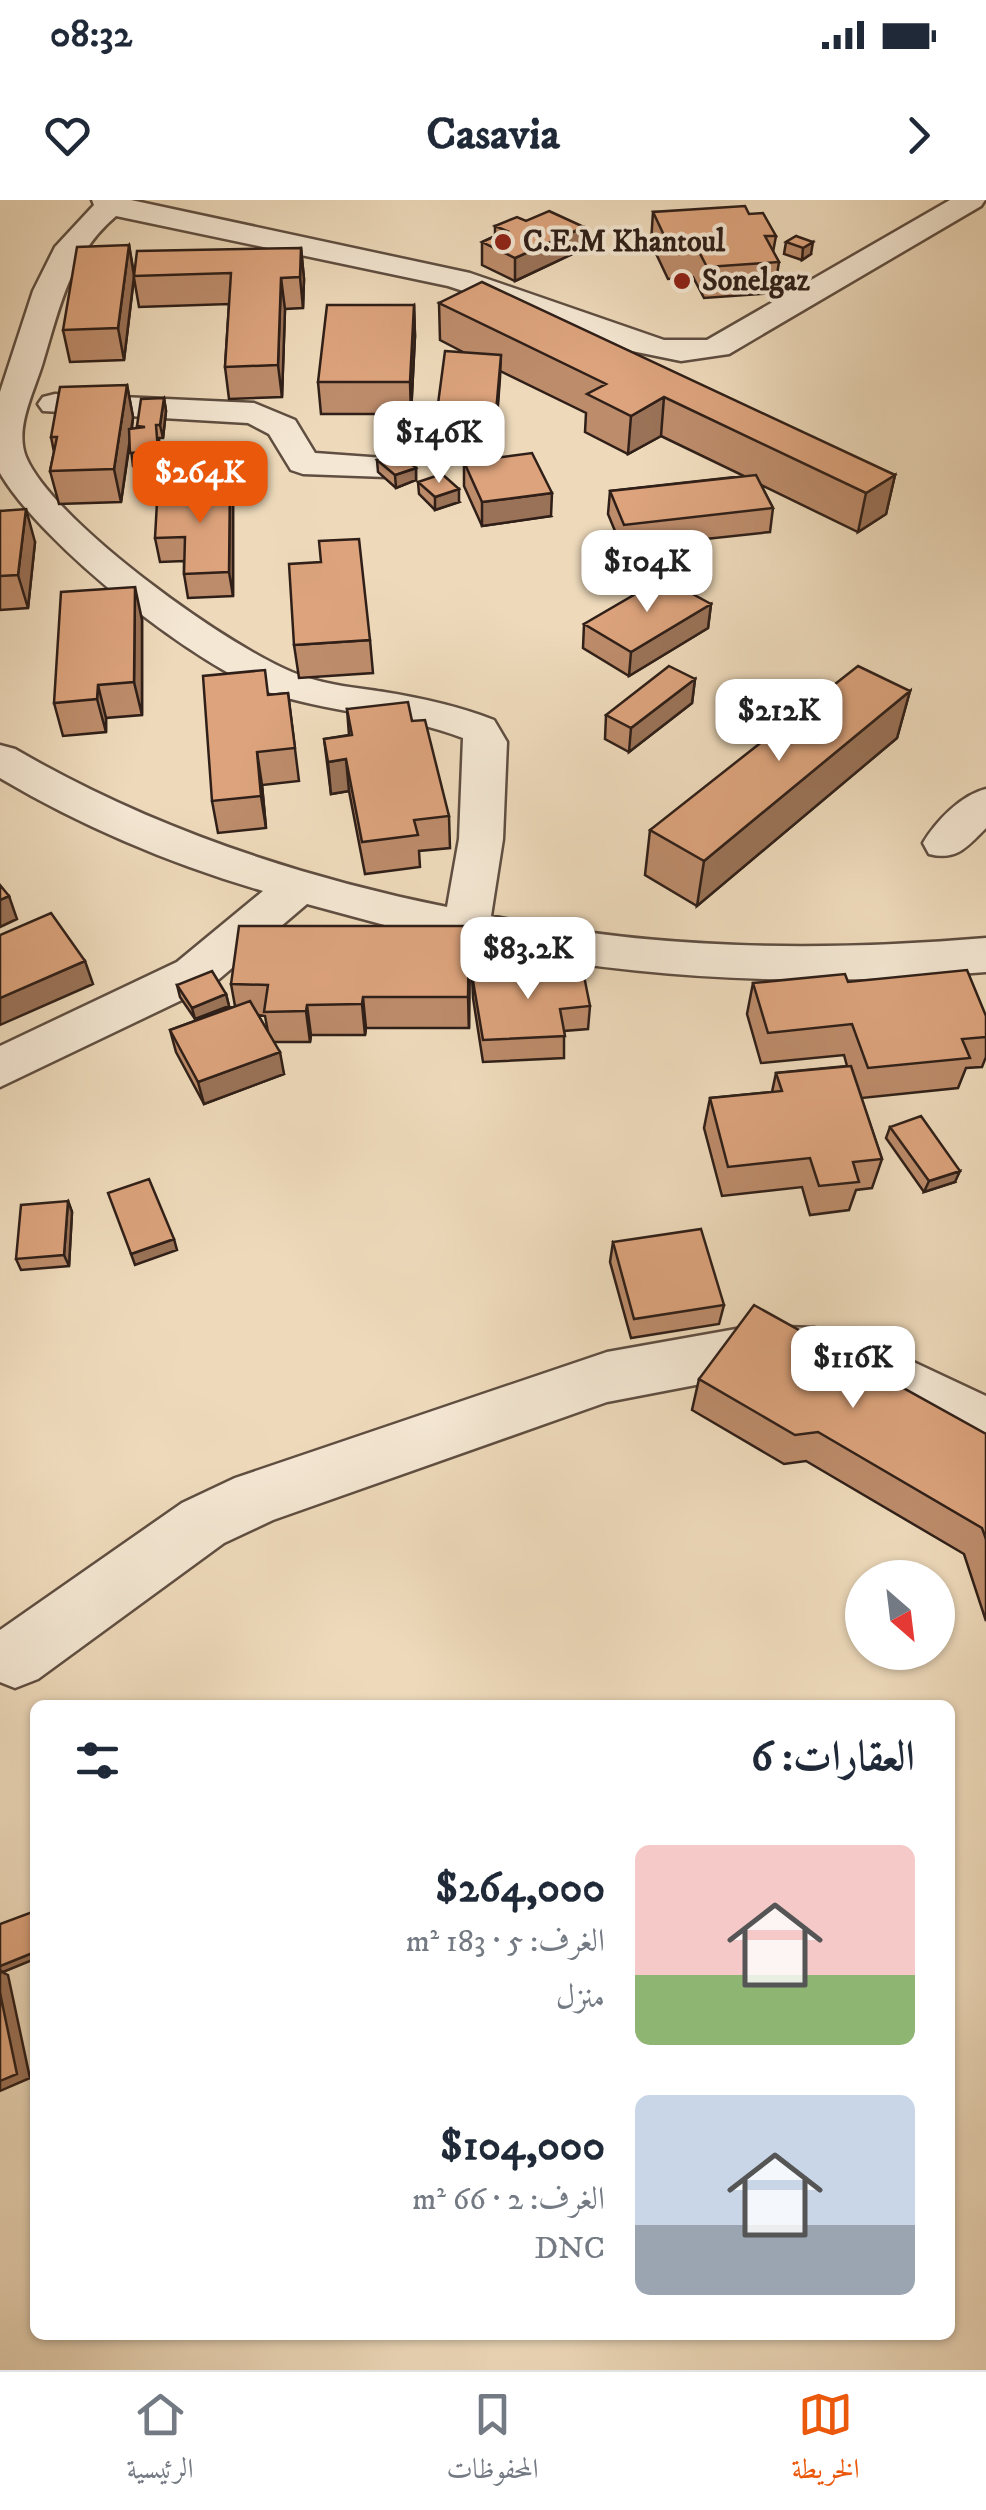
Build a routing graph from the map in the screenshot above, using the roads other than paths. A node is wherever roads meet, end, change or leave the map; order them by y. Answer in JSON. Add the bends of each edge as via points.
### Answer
{"nodes":[{"id":1,"x":970,"y":200,"type":"edge"},
{"id":2,"x":111,"y":202,"type":"edge"},
{"id":3,"x":14,"y":403,"type":"junction"},
{"id":4,"x":386,"y":466,"type":"edge"},
{"id":5,"x":0,"y":759,"type":"edge"},
{"id":6,"x":986,"y":803,"type":"edge"},
{"id":7,"x":945,"y":843,"type":"dead end"},
{"id":8,"x":298,"y":887,"type":"junction"},
{"id":9,"x":466,"y":931,"type":"junction"},
{"id":10,"x":986,"y":955,"type":"edge"},
{"id":11,"x":0,"y":1068,"type":"edge"},
{"id":12,"x":986,"y":1424,"type":"edge"},
{"id":13,"x":16,"y":1657,"type":"dead end"}],
"edges":[{"from":1,"to":2,"type":"street","via":[[718,347],[691,353],[657,348],[466,281]]},
{"from":2,"to":3,"type":"street","via":[[56,268]]},
{"from":3,"to":4,"type":"street","via":[[254,413],[283,427],[304,463]]},
{"from":3,"to":9,"type":"street","via":[[5,442],[24,484],[120,574],[190,628],[265,677],[336,699],[458,720],[484,733],[481,839]]},
{"from":5,"to":8,"type":"street","via":[[150,838]]},
{"from":6,"to":7,"type":"street"},
{"from":8,"to":9,"type":"street"},
{"from":8,"to":11,"type":"street","via":[[194,974]]},
{"from":9,"to":10,"type":"street","via":[[677,961],[804,968]]},
{"from":12,"to":13,"type":"street","via":[[858,1361],[814,1352],[753,1350],[607,1378],[256,1498],[203,1524]]}]}
